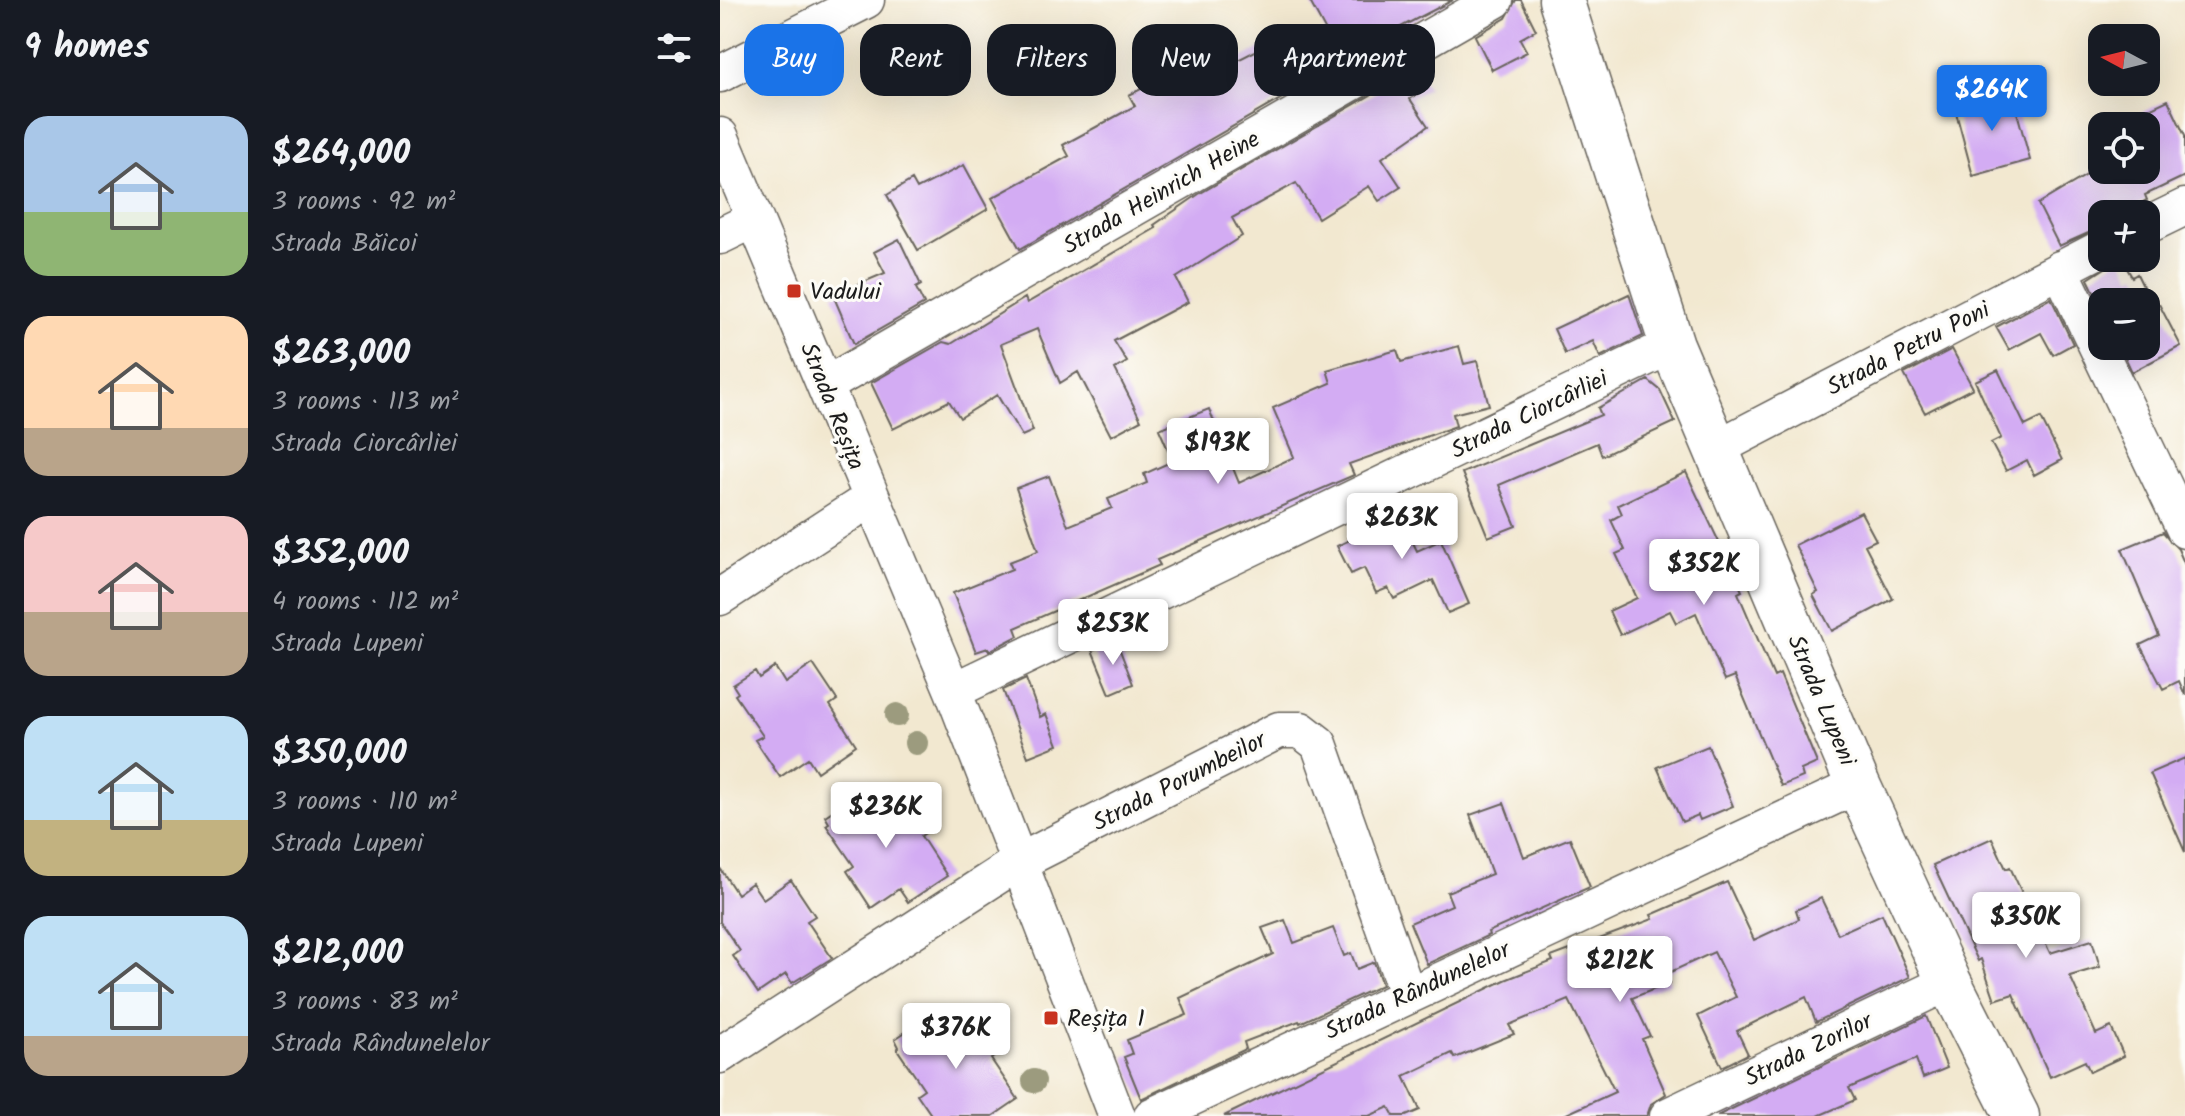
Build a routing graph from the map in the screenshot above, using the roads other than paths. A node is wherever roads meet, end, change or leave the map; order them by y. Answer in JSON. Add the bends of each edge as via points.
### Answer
{"nodes":[{"id":1,"x":866,"y":0,"type":"edge"},
{"id":2,"x":1495,"y":0,"type":"edge"},
{"id":3,"x":1569,"y":2,"type":"edge"},
{"id":4,"x":720,"y":74,"type":"edge"},
{"id":5,"x":720,"y":136,"type":"edge"},
{"id":6,"x":2185,"y":207,"type":"edge"},
{"id":7,"x":2160,"y":219,"type":"edge"},
{"id":8,"x":753,"y":220,"type":"junction"},
{"id":9,"x":720,"y":236,"type":"edge"},
{"id":10,"x":2088,"y":255,"type":"edge"},
{"id":11,"x":2060,"y":269,"type":"junction"},
{"id":12,"x":1672,"y":345,"type":"junction"},
{"id":13,"x":826,"y":385,"type":"junction"},
{"id":14,"x":1715,"y":449,"type":"junction"},
{"id":15,"x":870,"y":499,"type":"junction"},
{"id":16,"x":2185,"y":530,"type":"edge"},
{"id":17,"x":720,"y":597,"type":"edge"},
{"id":18,"x":953,"y":691,"type":"junction"},
{"id":19,"x":1858,"y":785,"type":"junction"},
{"id":20,"x":1017,"y":863,"type":"junction"},
{"id":21,"x":1949,"y":982,"type":"junction"},
{"id":22,"x":1407,"y":993,"type":"junction"},
{"id":23,"x":720,"y":1055,"type":"edge"},
{"id":24,"x":1117,"y":1116,"type":"edge"},
{"id":25,"x":1152,"y":1116,"type":"edge"},
{"id":26,"x":1668,"y":1116,"type":"edge"},
{"id":27,"x":2017,"y":1116,"type":"edge"}],
"edges":[{"from":1,"to":4,"type":"street"},
{"from":2,"to":13,"type":"street","name":"Strada Heinrich Heine"},
{"from":3,"to":12,"type":"street","name":"Strada Lupeni"},
{"from":5,"to":8,"type":"street","name":"Strada Reșița"},
{"from":6,"to":7,"type":"street"},
{"from":8,"to":9,"type":"street"},
{"from":8,"to":13,"type":"street","name":"Strada Reșița"},
{"from":10,"to":11,"type":"street","name":"Strada Petru Poni"},
{"from":11,"to":14,"type":"street","name":"Strada Petru Poni"},
{"from":11,"to":16,"type":"street"},
{"from":12,"to":14,"type":"street","name":"Strada Lupeni"},
{"from":12,"to":18,"type":"street","name":"Strada Ciorcârliei"},
{"from":13,"to":15,"type":"street","name":"Strada Reșița"},
{"from":14,"to":19,"type":"street","name":"Strada Lupeni"},
{"from":15,"to":17,"type":"street","name":"Strada Reșița"},
{"from":15,"to":18,"type":"street","name":"Strada Reșița"},
{"from":18,"to":20,"type":"street","name":"Strada Reșița"},
{"from":19,"to":21,"type":"street","name":"Strada Lupeni"},
{"from":19,"to":22,"type":"street","name":"Strada Rândunelelor"},
{"from":20,"to":22,"type":"street","name":"Strada Porumbeilor","via":[[1279,730],[1301,730],[1319,744]]},
{"from":20,"to":23,"type":"street"},
{"from":20,"to":24,"type":"street","name":"Strada Reșița"},
{"from":21,"to":26,"type":"street","name":"Strada Zorilor"},
{"from":21,"to":27,"type":"street","name":"Strada Lupeni"},
{"from":22,"to":25,"type":"street","name":"Strada Rândunelelor"}]}
